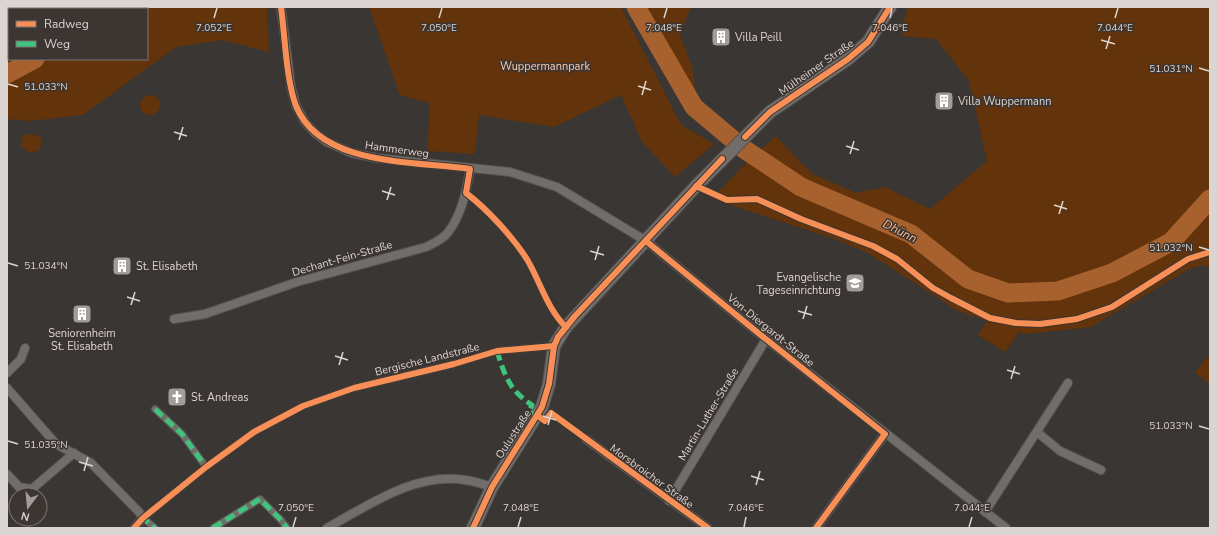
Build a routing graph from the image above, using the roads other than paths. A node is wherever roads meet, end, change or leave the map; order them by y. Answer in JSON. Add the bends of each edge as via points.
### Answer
{"nodes":[{"id":1,"x":281,"y":7,"type":"edge"},
{"id":2,"x":890,"y":7,"type":"edge"},
{"id":3,"x":470,"y":169,"type":"junction"},
{"id":4,"x":646,"y":240,"type":"junction"},
{"id":5,"x":174,"y":319,"type":"dead end"},
{"id":6,"x":766,"y":339,"type":"junction"},
{"id":7,"x":554,"y":346,"type":"junction"},
{"id":8,"x":25,"y":348,"type":"dead end"},
{"id":9,"x":7,"y":373,"type":"edge"},
{"id":10,"x":1068,"y":382,"type":"dead end"},
{"id":11,"x":7,"y":388,"type":"edge"},
{"id":12,"x":155,"y":409,"type":"dead end"},
{"id":13,"x":1037,"y":432,"type":"junction"},
{"id":14,"x":885,"y":434,"type":"junction"},
{"id":15,"x":586,"y":440,"type":"dead end"},
{"id":16,"x":74,"y":453,"type":"junction"},
{"id":17,"x":206,"y":467,"type":"junction"},
{"id":18,"x":1102,"y":470,"type":"dead end"},
{"id":19,"x":7,"y":474,"type":"edge"},
{"id":20,"x":492,"y":486,"type":"junction"},
{"id":21,"x":669,"y":501,"type":"junction"},
{"id":22,"x":985,"y":512,"type":"junction"},
{"id":23,"x":143,"y":518,"type":"junction"},
{"id":24,"x":134,"y":528,"type":"edge"},
{"id":25,"x":155,"y":528,"type":"edge"},
{"id":26,"x":213,"y":528,"type":"edge"},
{"id":27,"x":287,"y":528,"type":"edge"},
{"id":28,"x":327,"y":528,"type":"edge"},
{"id":29,"x":472,"y":528,"type":"edge"},
{"id":30,"x":708,"y":528,"type":"edge"},
{"id":31,"x":816,"y":528,"type":"edge"},
{"id":32,"x":1006,"y":528,"type":"edge"}],
"edges":[{"from":1,"to":3,"type":"street","name":"Hammerweg","via":[[291,87],[296,106],[315,133],[327,142],[376,158]]},
{"from":2,"to":4,"type":"main road","name":"Mülheimer Straße","via":[[868,42],[848,59],[770,112]]},
{"from":3,"to":4,"type":"street","name":"Hammerweg","via":[[510,172],[557,187]]},
{"from":3,"to":5,"type":"street","name":"Dechant-Fein-Straße","via":[[467,191],[449,232],[436,242],[426,247],[296,282],[205,314]]},
{"from":4,"to":6,"type":"street","name":"Von-Diergardt-Straße"},
{"from":4,"to":7,"type":"main road","via":[[575,316]]},
{"from":6,"to":14,"type":"street","name":"Von-Diergardt-Straße"},
{"from":6,"to":21,"type":"street","name":"Martin-Luther-Straße"},
{"from":7,"to":17,"type":"street","name":"Bergische Landstraße","via":[[497,351],[346,390],[303,406],[254,432]]},
{"from":7,"to":20,"type":"main road","name":"Oulustraße","via":[[549,384],[542,408]]},
{"from":8,"to":9,"type":"street","via":[[21,359]]},
{"from":10,"to":13,"type":"street"},
{"from":11,"to":16,"type":"street","via":[[56,444]]},
{"from":12,"to":17,"type":"street","via":[[182,434]]},
{"from":13,"to":18,"type":"street","via":[[1060,451]]},
{"from":13,"to":22,"type":"street"},
{"from":14,"to":22,"type":"street","name":"Von-Diergardt-Straße"},
{"from":14,"to":31,"type":"street"},
{"from":15,"to":21,"type":"street","name":"Morsbroicher Straße"},
{"from":16,"to":19,"type":"street","via":[[32,489],[19,487]]},
{"from":16,"to":23,"type":"street","via":[[91,463]]},
{"from":17,"to":23,"type":"street","name":"Bergische Landstraße"},
{"from":20,"to":28,"type":"street","via":[[463,480],[434,480],[416,484],[380,499]]},
{"from":20,"to":29,"type":"main road","name":"Oulustraße"},
{"from":21,"to":30,"type":"street","name":"Morsbroicher Straße"},
{"from":22,"to":32,"type":"street","name":"Von-Diergardt-Straße"},
{"from":23,"to":24,"type":"street","name":"Bergische Landstraße"},
{"from":23,"to":25,"type":"street"},
{"from":26,"to":27,"type":"street","via":[[260,499]]}]}
